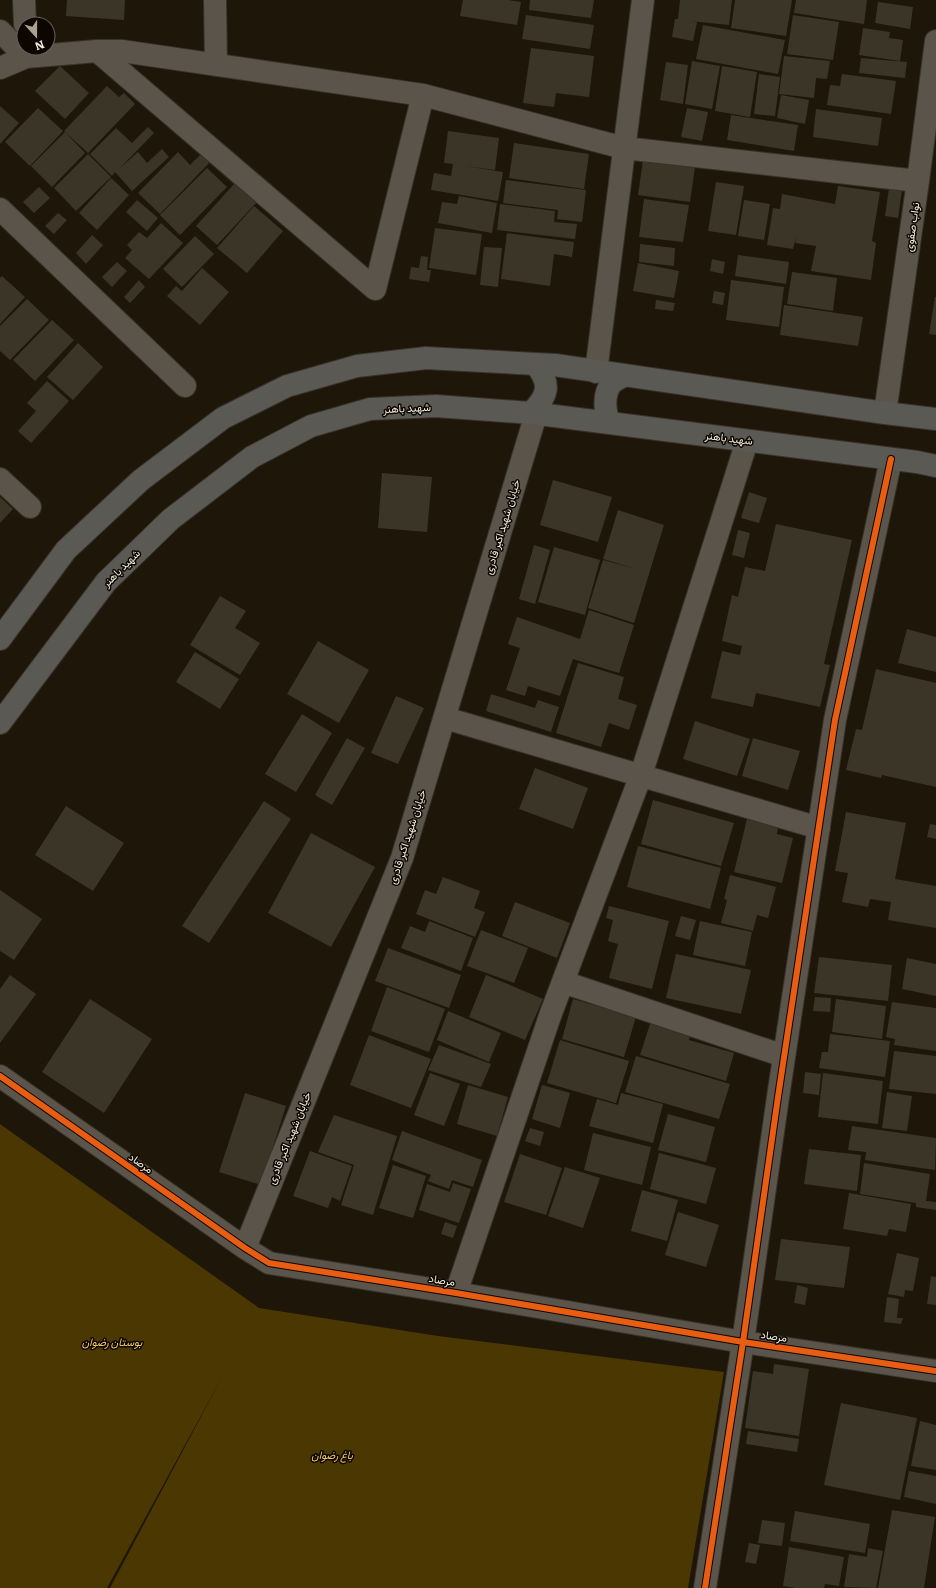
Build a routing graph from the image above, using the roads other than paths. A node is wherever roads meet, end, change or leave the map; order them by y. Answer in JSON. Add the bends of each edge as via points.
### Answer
{"nodes":[{"id":1,"x":24,"y":0,"type":"edge"},
{"id":2,"x":215,"y":0,"type":"edge"},
{"id":3,"x":643,"y":0,"type":"edge"},
{"id":4,"x":25,"y":16,"type":"edge"},
{"id":5,"x":0,"y":30,"type":"edge"},
{"id":6,"x":936,"y":41,"type":"edge"},
{"id":7,"x":16,"y":44,"type":"edge"},
{"id":8,"x":98,"y":51,"type":"junction"},
{"id":9,"x":56,"y":52,"type":"edge"},
{"id":10,"x":21,"y":56,"type":"edge"},
{"id":11,"x":216,"y":65,"type":"junction"},
{"id":12,"x":0,"y":68,"type":"edge"},
{"id":13,"x":423,"y":95,"type":"junction"},
{"id":14,"x":624,"y":148,"type":"junction"},
{"id":15,"x":918,"y":181,"type":"junction"},
{"id":16,"x":0,"y":209,"type":"edge"},
{"id":17,"x":535,"y":364,"type":"junction"},
{"id":18,"x":596,"y":372,"type":"junction"},
{"id":19,"x":623,"y":376,"type":"junction"},
{"id":20,"x":185,"y":386,"type":"dead end"},
{"id":21,"x":885,"y":413,"type":"junction"},
{"id":22,"x":533,"y":414,"type":"junction"},
{"id":23,"x":936,"y":418,"type":"edge"},
{"id":24,"x":610,"y":423,"type":"junction"},
{"id":25,"x":747,"y":441,"type":"junction"},
{"id":26,"x":891,"y":459,"type":"junction"},
{"id":27,"x":936,"y":466,"type":"edge"},
{"id":28,"x":0,"y":479,"type":"edge"},
{"id":29,"x":30,"y":507,"type":"dead end"},
{"id":30,"x":0,"y":639,"type":"edge"},
{"id":31,"x":444,"y":718,"type":"junction"},
{"id":32,"x":0,"y":723,"type":"edge"},
{"id":33,"x":641,"y":775,"type":"junction"},
{"id":34,"x":819,"y":828,"type":"junction"},
{"id":35,"x":563,"y":982,"type":"junction"},
{"id":36,"x":784,"y":1056,"type":"junction"},
{"id":37,"x":0,"y":1076,"type":"edge"},
{"id":38,"x":245,"y":1248,"type":"junction"},
{"id":39,"x":456,"y":1293,"type":"junction"},
{"id":40,"x":743,"y":1342,"type":"junction"},
{"id":41,"x":936,"y":1371,"type":"edge"},
{"id":42,"x":705,"y":1588,"type":"edge"}],
"edges":[{"from":1,"to":4,"type":"street"},
{"from":2,"to":11,"type":"street"},
{"from":3,"to":14,"type":"street"},
{"from":5,"to":7,"type":"street"},
{"from":6,"to":15,"type":"street","name":"نواب صفوی"},
{"from":8,"to":9,"type":"street"},
{"from":8,"to":11,"type":"street","via":[[122,51]]},
{"from":8,"to":13,"type":"street","via":[[375,289]]},
{"from":10,"to":12,"type":"street"},
{"from":11,"to":13,"type":"street"},
{"from":13,"to":14,"type":"street"},
{"from":14,"to":15,"type":"street"},
{"from":14,"to":18,"type":"street"},
{"from":15,"to":21,"type":"street","name":"نواب صفوی"},
{"from":16,"to":20,"type":"street"},
{"from":17,"to":18,"type":"main road"},
{"from":17,"to":22,"type":"main road","via":[[543,375],[546,387]]},
{"from":17,"to":30,"type":"main road","via":[[426,358],[356,366],[287,386],[223,418],[141,480],[66,550]]},
{"from":18,"to":19,"type":"main road"},
{"from":19,"to":21,"type":"main road"},
{"from":19,"to":24,"type":"main road","via":[[611,384],[607,393],[605,411]]},
{"from":21,"to":23,"type":"main road"},
{"from":22,"to":24,"type":"main road","name":"شهید باهنر"},
{"from":22,"to":31,"type":"street","name":"خیابان شهید اکبر قادری"},
{"from":22,"to":32,"type":"main road","name":"شهید باهنر","via":[[436,406],[370,409],[311,426],[252,457],[171,519],[106,582]]},
{"from":24,"to":25,"type":"main road","name":"شهید باهنر"},
{"from":25,"to":26,"type":"main road","name":"شهید باهنر"},
{"from":25,"to":33,"type":"street"},
{"from":26,"to":27,"type":"main road","name":"شهید باهنر"},
{"from":26,"to":34,"type":"street","via":[[835,720]]},
{"from":28,"to":29,"type":"street"},
{"from":31,"to":33,"type":"street"},
{"from":31,"to":38,"type":"street","name":"خیابان شهید اکبر قادری","via":[[402,858]]},
{"from":33,"to":34,"type":"street"},
{"from":33,"to":35,"type":"street"},
{"from":34,"to":36,"type":"street"},
{"from":35,"to":36,"type":"street"},
{"from":35,"to":39,"type":"street"},
{"from":36,"to":40,"type":"street"},
{"from":37,"to":38,"type":"street","name":"مرصاد"},
{"from":38,"to":39,"type":"street","name":"مرصاد","via":[[269,1263]]},
{"from":39,"to":40,"type":"street","name":"مرصاد"},
{"from":40,"to":41,"type":"street","name":"مرصاد"},
{"from":40,"to":42,"type":"street"}]}
